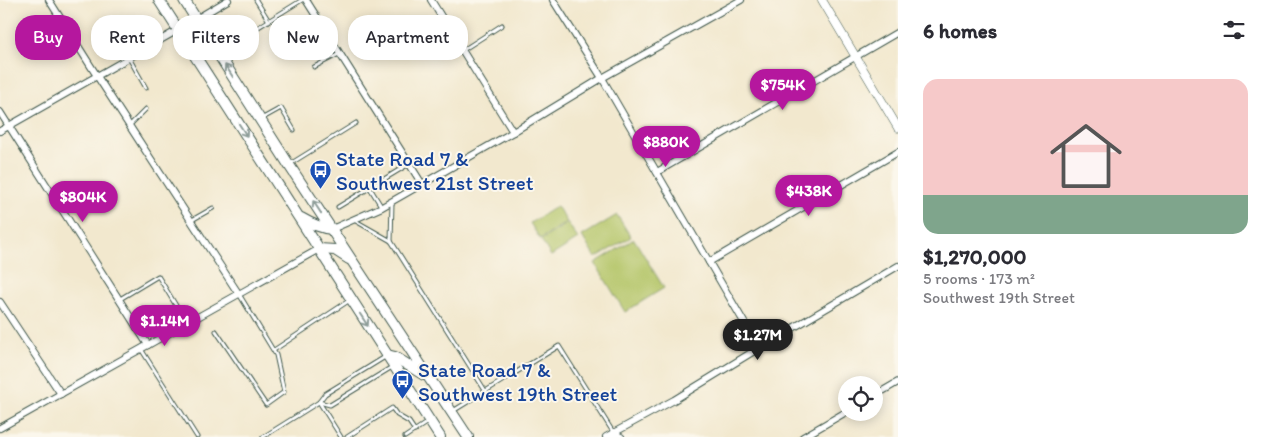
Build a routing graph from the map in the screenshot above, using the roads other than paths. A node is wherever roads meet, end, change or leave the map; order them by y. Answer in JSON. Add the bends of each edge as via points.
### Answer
{"nodes":[{"id":1,"x":49,"y":0,"type":"edge"},
{"id":2,"x":159,"y":0,"type":"edge"},
{"id":3,"x":184,"y":0,"type":"edge"},
{"id":4,"x":228,"y":0,"type":"edge"},
{"id":5,"x":256,"y":0,"type":"edge"},
{"id":6,"x":302,"y":0,"type":"edge"},
{"id":7,"x":306,"y":0,"type":"edge"},
{"id":8,"x":432,"y":0,"type":"edge"},
{"id":9,"x":553,"y":0,"type":"edge"},
{"id":10,"x":741,"y":0,"type":"edge"},
{"id":11,"x":822,"y":0,"type":"edge"},
{"id":12,"x":193,"y":15,"type":"edge"},
{"id":13,"x":203,"y":15,"type":"edge"},
{"id":14,"x":278,"y":15,"type":"edge"},
{"id":15,"x":441,"y":15,"type":"edge"},
{"id":16,"x":269,"y":21,"type":"joint"},
{"id":17,"x":173,"y":22,"type":"edge"},
{"id":18,"x":502,"y":26,"type":"dead end"},
{"id":19,"x":259,"y":27,"type":"edge"},
{"id":20,"x":898,"y":32,"type":"edge"},
{"id":21,"x":468,"y":46,"type":"edge"},
{"id":22,"x":340,"y":54,"type":"junction"},
{"id":23,"x":856,"y":56,"type":"junction"},
{"id":24,"x":125,"y":60,"type":"edge"},
{"id":25,"x":129,"y":60,"type":"edge"},
{"id":26,"x":197,"y":60,"type":"edge"},
{"id":27,"x":222,"y":60,"type":"edge"},
{"id":28,"x":468,"y":60,"type":"edge"},
{"id":29,"x":314,"y":67,"type":"dead end"},
{"id":30,"x":97,"y":76,"type":"junction"},
{"id":31,"x":602,"y":78,"type":"junction"},
{"id":32,"x":146,"y":88,"type":"dead end"},
{"id":33,"x":146,"y":108,"type":"dead end"},
{"id":34,"x":0,"y":112,"type":"edge"},
{"id":35,"x":260,"y":119,"type":"junction"},
{"id":36,"x":356,"y":123,"type":"dead end"},
{"id":37,"x":129,"y":125,"type":"junction"},
{"id":38,"x":9,"y":126,"type":"junction"},
{"id":39,"x":898,"y":128,"type":"edge"},
{"id":40,"x":294,"y":130,"type":"dead end"},
{"id":41,"x":0,"y":131,"type":"edge"},
{"id":42,"x":513,"y":132,"type":"junction"},
{"id":43,"x":898,"y":152,"type":"edge"},
{"id":44,"x":409,"y":164,"type":"junction"},
{"id":45,"x":289,"y":165,"type":"junction"},
{"id":46,"x":657,"y":172,"type":"junction"},
{"id":47,"x":422,"y":184,"type":"junction"},
{"id":48,"x":370,"y":188,"type":"junction"},
{"id":49,"x":392,"y":202,"type":"junction"},
{"id":50,"x":338,"y":207,"type":"dead end"},
{"id":51,"x":382,"y":207,"type":"junction"},
{"id":52,"x":213,"y":208,"type":"dead end"},
{"id":53,"x":298,"y":216,"type":"junction"},
{"id":54,"x":192,"y":220,"type":"junction"},
{"id":55,"x":353,"y":220,"type":"junction"},
{"id":56,"x":332,"y":229,"type":"junction"},
{"id":57,"x":391,"y":242,"type":"junction"},
{"id":58,"x":319,"y":249,"type":"junction"},
{"id":59,"x":354,"y":262,"type":"junction"},
{"id":60,"x":709,"y":262,"type":"junction"},
{"id":61,"x":898,"y":266,"type":"edge"},
{"id":62,"x":238,"y":293,"type":"junction"},
{"id":63,"x":119,"y":300,"type":"junction"},
{"id":64,"x":351,"y":300,"type":"junction"},
{"id":65,"x":0,"y":302,"type":"edge"},
{"id":66,"x":186,"y":323,"type":"junction"},
{"id":67,"x":216,"y":331,"type":"dead end"},
{"id":68,"x":148,"y":345,"type":"junction"},
{"id":69,"x":759,"y":348,"type":"junction"},
{"id":70,"x":141,"y":349,"type":"junction"},
{"id":71,"x":274,"y":350,"type":"junction"},
{"id":72,"x":387,"y":355,"type":"junction"},
{"id":73,"x":394,"y":365,"type":"junction"},
{"id":74,"x":429,"y":378,"type":"junction"},
{"id":75,"x":898,"y":382,"type":"edge"},
{"id":76,"x":883,"y":391,"type":"edge"},
{"id":77,"x":486,"y":392,"type":"junction"},
{"id":78,"x":61,"y":394,"type":"junction"},
{"id":79,"x":319,"y":402,"type":"junction"},
{"id":80,"x":452,"y":412,"type":"junction"},
{"id":81,"x":838,"y":417,"type":"edge"},
{"id":82,"x":430,"y":421,"type":"junction"},
{"id":83,"x":0,"y":428,"type":"edge"},
{"id":84,"x":415,"y":430,"type":"junction"},
{"id":85,"x":613,"y":435,"type":"edge"},
{"id":86,"x":197,"y":437,"type":"edge"},
{"id":87,"x":263,"y":437,"type":"edge"},
{"id":88,"x":341,"y":437,"type":"edge"},
{"id":89,"x":347,"y":437,"type":"edge"},
{"id":90,"x":405,"y":437,"type":"edge"},
{"id":91,"x":440,"y":437,"type":"edge"},
{"id":92,"x":468,"y":437,"type":"edge"},
{"id":93,"x":606,"y":437,"type":"edge"},
{"id":94,"x":621,"y":437,"type":"edge"},
{"id":95,"x":803,"y":437,"type":"edge"}],
"edges":[{"from":1,"to":30,"type":"street"},
{"from":2,"to":17,"type":"main road"},
{"from":3,"to":12,"type":"main road"},
{"from":4,"to":13,"type":"street"},
{"from":5,"to":16,"type":"lane"},
{"from":6,"to":14,"type":"lane"},
{"from":7,"to":22,"type":"street"},
{"from":8,"to":15,"type":"street"},
{"from":9,"to":31,"type":"street"},
{"from":10,"to":31,"type":"street"},
{"from":11,"to":23,"type":"street"},
{"from":16,"to":19,"type":"lane"},
{"from":18,"to":21,"type":"lane"},
{"from":20,"to":23,"type":"street"},
{"from":22,"to":29,"type":"lane"},
{"from":22,"to":44,"type":"street"},
{"from":23,"to":39,"type":"street"},
{"from":23,"to":46,"type":"street"},
{"from":24,"to":30,"type":"street"},
{"from":25,"to":32,"type":"lane"},
{"from":26,"to":53,"type":"main road","one_way":true},
{"from":35,"to":27,"type":"main road","one_way":true},
{"from":28,"to":42,"type":"street"},
{"from":30,"to":37,"type":"street"},
{"from":30,"to":38,"type":"street"},
{"from":31,"to":42,"type":"street"},
{"from":31,"to":46,"type":"street"},
{"from":33,"to":37,"type":"lane"},
{"from":34,"to":38,"type":"street"},
{"from":35,"to":40,"type":"lane","via":[[281,108]]},
{"from":35,"to":45,"type":"main road"},
{"from":36,"to":45,"type":"lane"},
{"from":37,"to":54,"type":"street"},
{"from":38,"to":41,"type":"street"},
{"from":38,"to":63,"type":"street"},
{"from":42,"to":47,"type":"street"},
{"from":43,"to":60,"type":"street"},
{"from":44,"to":47,"type":"street"},
{"from":44,"to":48,"type":"lane"},
{"from":56,"to":45,"type":"main road","one_way":true},
{"from":46,"to":60,"type":"street"},
{"from":47,"to":49,"type":"street"},
{"from":48,"to":50,"type":"lane"},
{"from":48,"to":51,"type":"lane"},
{"from":49,"to":51,"type":"street"},
{"from":49,"to":57,"type":"lane"},
{"from":51,"to":55,"type":"street"},
{"from":52,"to":54,"type":"lane"},
{"from":53,"to":56,"type":"main road","via":[[324,229]]},
{"from":53,"to":58,"type":"main road"},
{"from":54,"to":62,"type":"street"},
{"from":55,"to":56,"type":"street"},
{"from":55,"to":57,"type":"lane"},
{"from":56,"to":59,"type":"main road"},
{"from":57,"to":77,"type":"lane"},
{"from":58,"to":59,"type":"main road","via":[[335,250]]},
{"from":58,"to":62,"type":"street"},
{"from":58,"to":64,"type":"main road"},
{"from":59,"to":74,"type":"main road"},
{"from":60,"to":69,"type":"street"},
{"from":61,"to":69,"type":"street"},
{"from":62,"to":66,"type":"street"},
{"from":62,"to":71,"type":"lane"},
{"from":63,"to":66,"type":"lane","via":[[158,276]]},
{"from":63,"to":68,"type":"street"},
{"from":64,"to":71,"type":"lane"},
{"from":64,"to":72,"type":"main road","one_way":true},
{"from":65,"to":78,"type":"street"},
{"from":66,"to":68,"type":"street"},
{"from":67,"to":71,"type":"lane","via":[[266,405],[284,392]]},
{"from":68,"to":70,"type":"street"},
{"from":69,"to":85,"type":"street"},
{"from":70,"to":78,"type":"street"},
{"from":70,"to":86,"type":"lane"},
{"from":72,"to":73,"type":"main road"},
{"from":72,"to":74,"type":"main road","via":[[404,361]]},
{"from":72,"to":79,"type":"lane","via":[[325,394]]},
{"from":73,"to":79,"type":"lane","via":[[330,405]]},
{"from":73,"to":82,"type":"main road"},
{"from":74,"to":80,"type":"main road"},
{"from":75,"to":76,"type":"street"},
{"from":77,"to":80,"type":"lane"},
{"from":77,"to":85,"type":"lane","via":[[559,346]]},
{"from":78,"to":83,"type":"street"},
{"from":79,"to":87,"type":"lane"},
{"from":79,"to":88,"type":"lane"},
{"from":80,"to":92,"type":"main road"},
{"from":81,"to":95,"type":"street"},
{"from":82,"to":84,"type":"lane"},
{"from":82,"to":91,"type":"main road"},
{"from":84,"to":89,"type":"lane","via":[[392,408]]},
{"from":84,"to":90,"type":"lane"},
{"from":85,"to":93,"type":"street"},
{"from":85,"to":94,"type":"street"}]}
